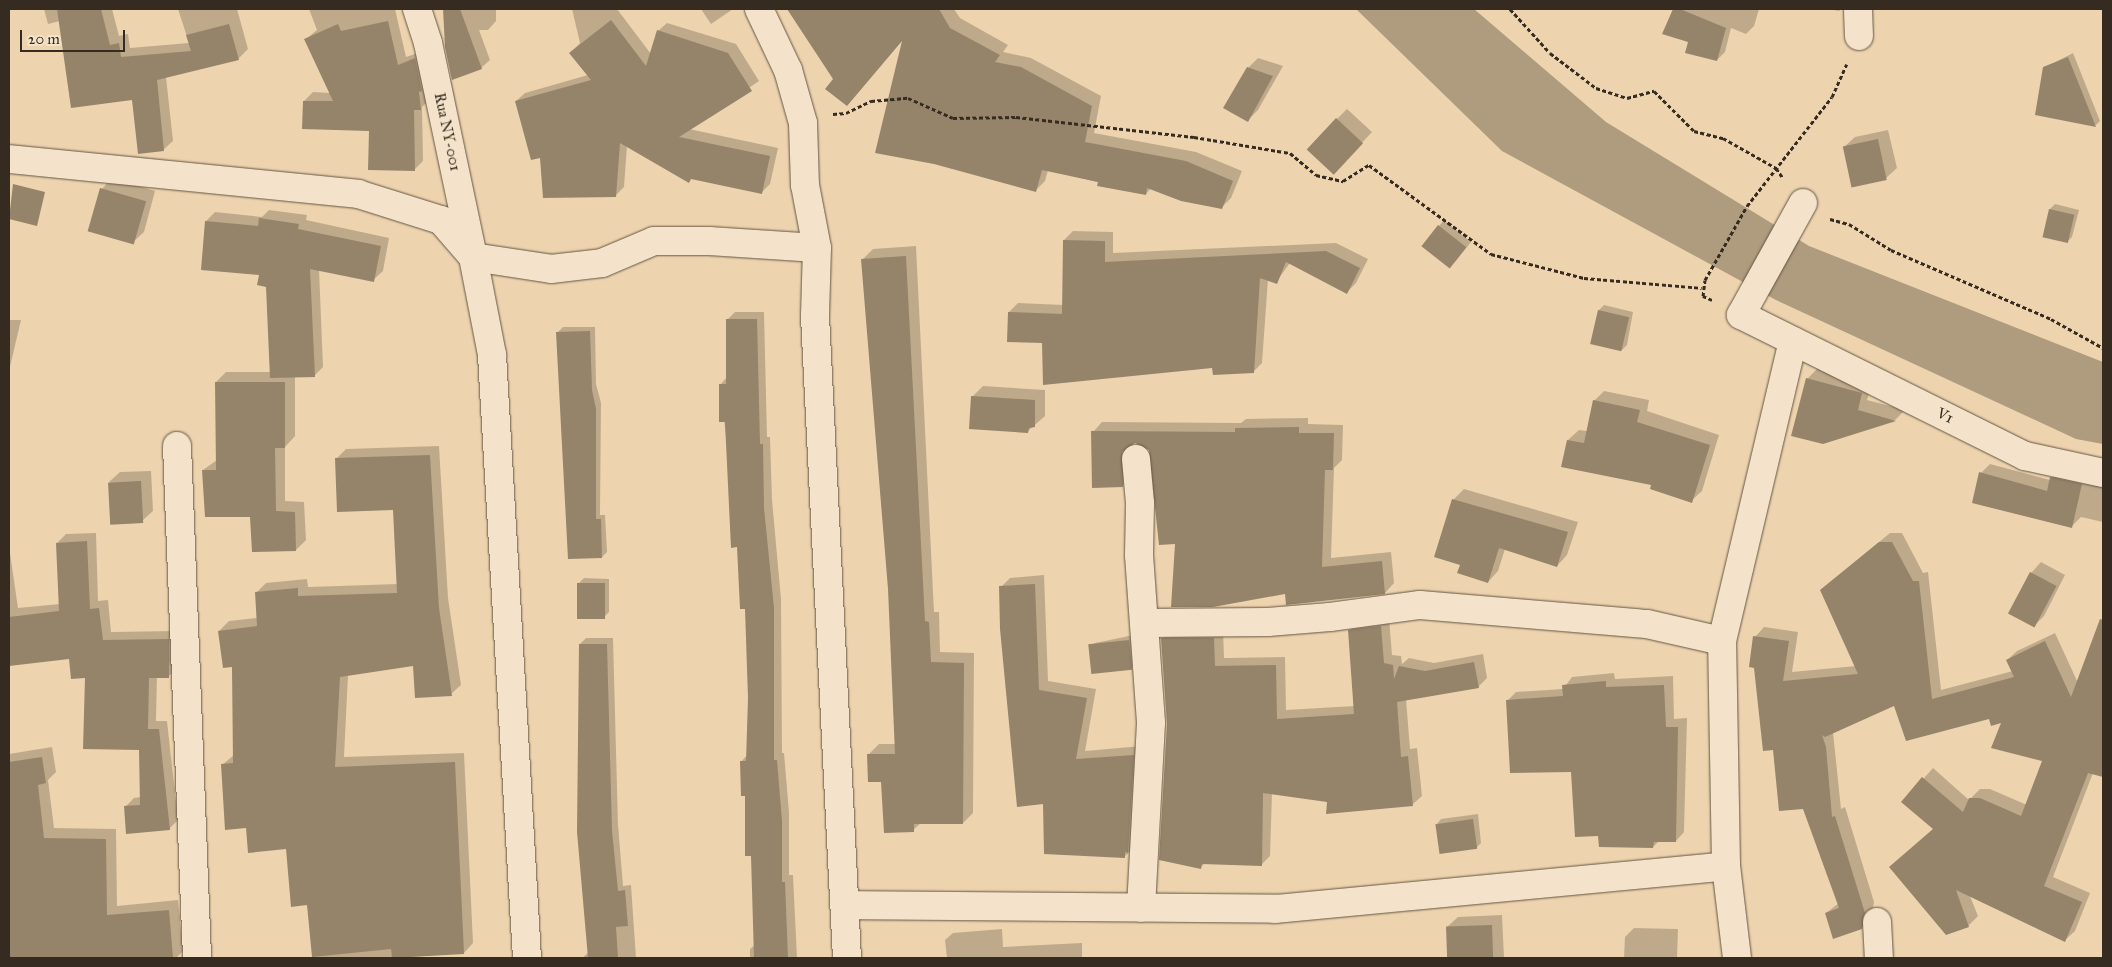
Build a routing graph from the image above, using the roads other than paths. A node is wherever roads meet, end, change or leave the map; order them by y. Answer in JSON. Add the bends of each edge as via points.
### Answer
{"nodes":[{"id":1,"x":417,"y":9,"type":"edge"},
{"id":2,"x":759,"y":9,"type":"edge"},
{"id":3,"x":1858,"y":9,"type":"edge"},
{"id":4,"x":1859,"y":36,"type":"road end"},
{"id":5,"x":9,"y":159,"type":"edge"},
{"id":6,"x":1798,"y":212,"type":"dead end"},
{"id":7,"x":817,"y":248,"type":"junction"},
{"id":8,"x":473,"y":257,"type":"junction"},
{"id":9,"x":1793,"y":340,"type":"junction"},
{"id":10,"x":177,"y":446,"type":"dead end"},
{"id":11,"x":1136,"y":459,"type":"dead end"},
{"id":12,"x":2103,"y":472,"type":"edge"},
{"id":13,"x":1145,"y":623,"type":"junction"},
{"id":14,"x":1722,"y":641,"type":"junction"},
{"id":15,"x":1726,"y":866,"type":"junction"},
{"id":16,"x":846,"y":905,"type":"junction"},
{"id":17,"x":1141,"y":908,"type":"junction"},
{"id":18,"x":1877,"y":922,"type":"dead end"},
{"id":19,"x":197,"y":958,"type":"edge"},
{"id":20,"x":528,"y":958,"type":"edge"},
{"id":21,"x":847,"y":958,"type":"edge"},
{"id":22,"x":1737,"y":958,"type":"edge"},
{"id":23,"x":1879,"y":958,"type":"edge"}],
"edges":[{"from":1,"to":8,"type":"street","name":"Rua NY-001","via":[[428,43]]},
{"from":2,"to":7,"type":"street","via":[[788,70],[800,118],[805,185]]},
{"from":3,"to":4,"type":"street"},
{"from":5,"to":8,"type":"street","via":[[358,194],[441,220]]},
{"from":6,"to":9,"type":"street","name":"V1","via":[[1741,315]]},
{"from":7,"to":8,"type":"street","via":[[710,240],[654,240],[602,264],[551,269]]},
{"from":7,"to":16,"type":"street","via":[[816,316]]},
{"from":8,"to":20,"type":"street","name":"Rua NY-001","via":[[492,355]]},
{"from":9,"to":12,"type":"street","name":"V1","via":[[2025,456]]},
{"from":9,"to":14,"type":"street"},
{"from":10,"to":19,"type":"street"},
{"from":11,"to":13,"type":"street"},
{"from":13,"to":14,"type":"street","via":[[1286,621],[1420,605],[1647,624]]},
{"from":13,"to":17,"type":"street","via":[[1151,724]]},
{"from":14,"to":15,"type":"street"},
{"from":15,"to":17,"type":"street","via":[[1275,909]]},
{"from":15,"to":22,"type":"street"},
{"from":16,"to":17,"type":"street"},
{"from":16,"to":21,"type":"street"},
{"from":18,"to":23,"type":"street"}]}
